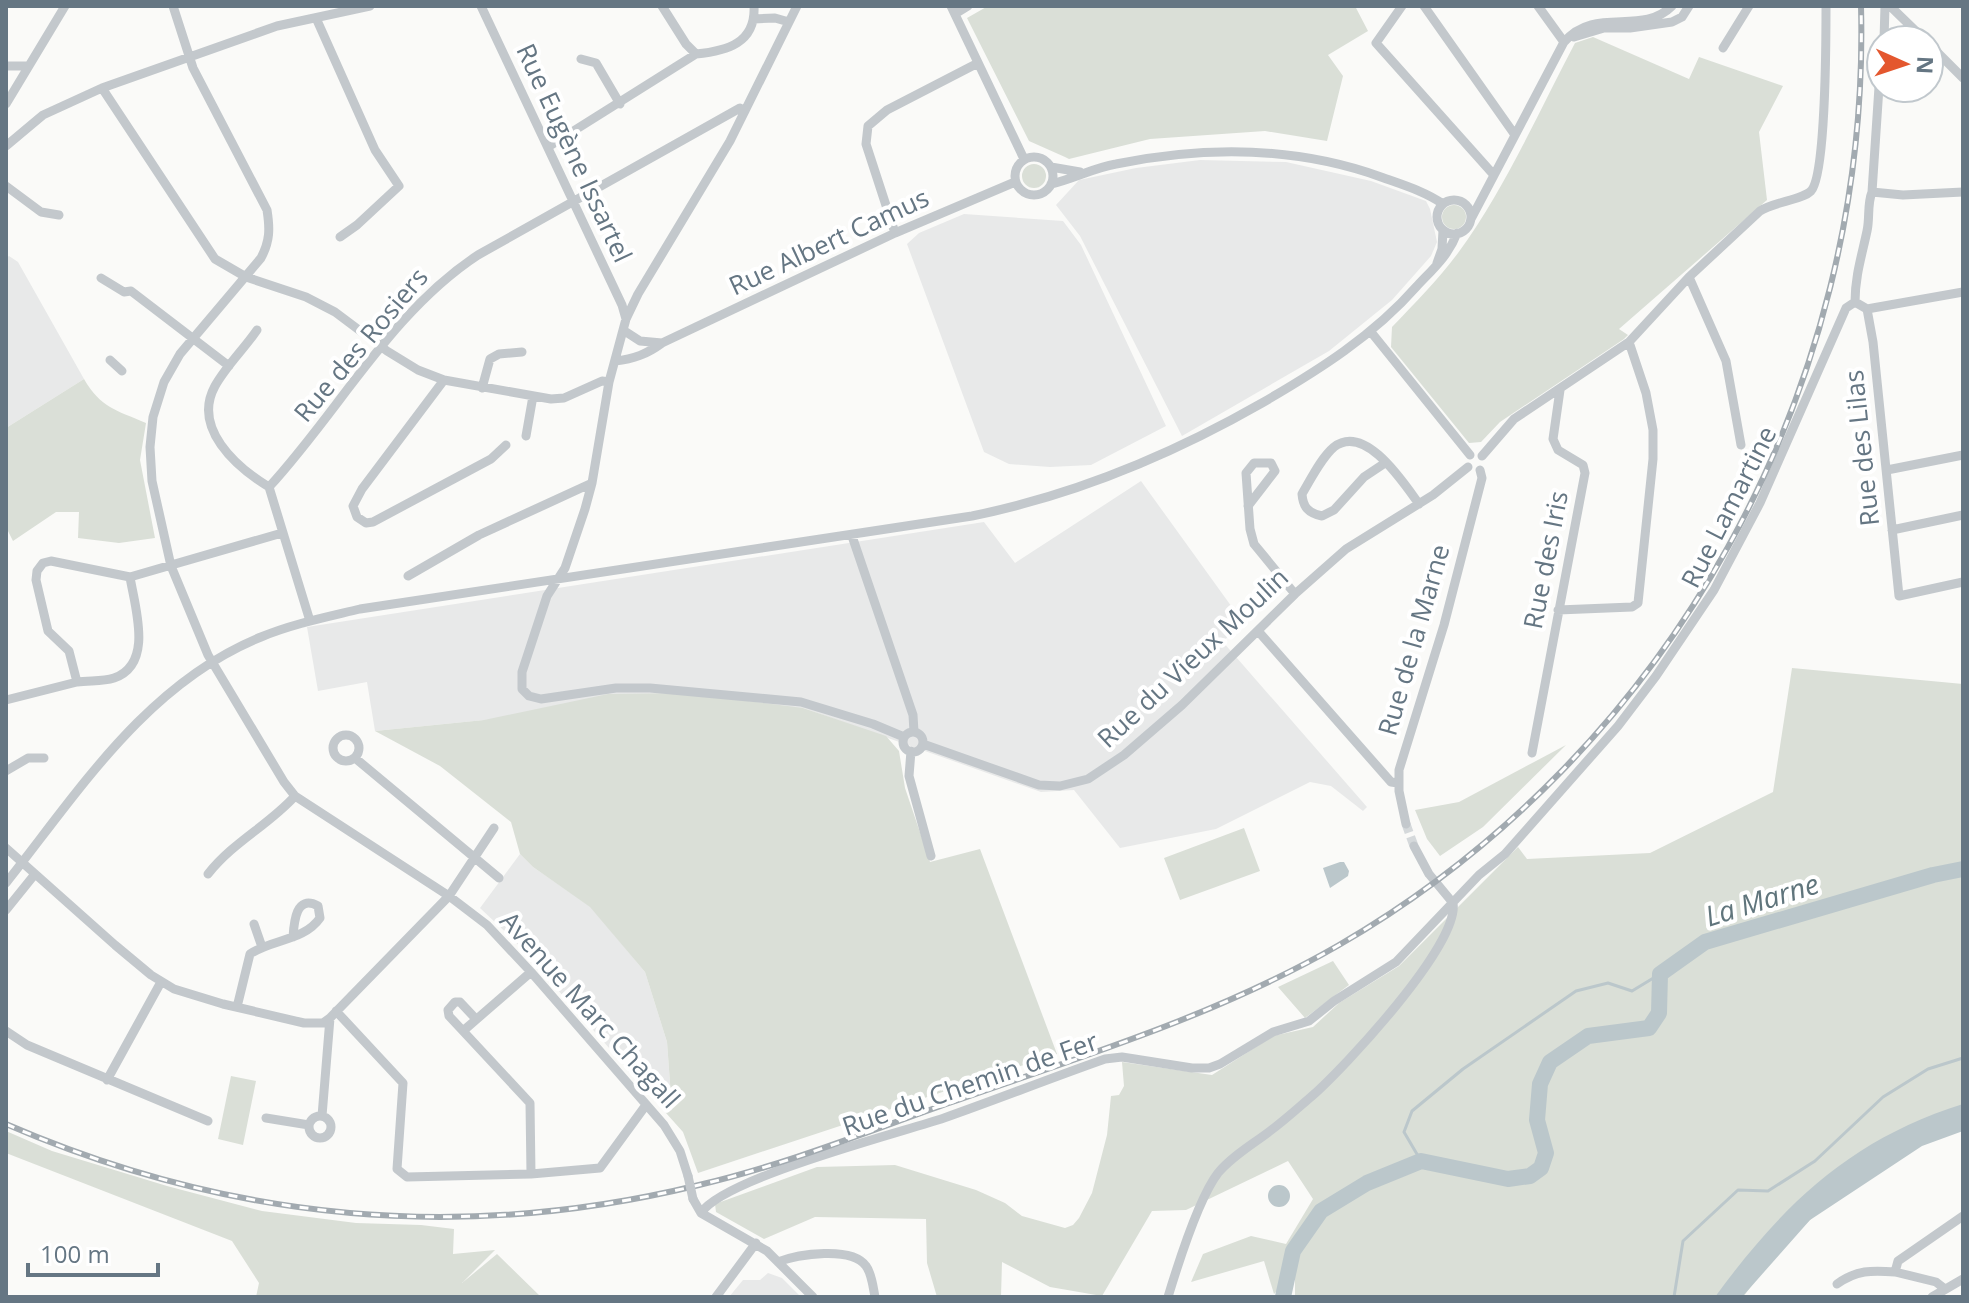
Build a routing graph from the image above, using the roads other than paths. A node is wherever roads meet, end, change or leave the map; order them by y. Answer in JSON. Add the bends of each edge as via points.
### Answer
{"nodes":[{"id":1,"x":65,"y":6,"type":"edge"},
{"id":2,"x":173,"y":6,"type":"edge"},
{"id":3,"x":370,"y":6,"type":"edge"},
{"id":4,"x":481,"y":6,"type":"edge"},
{"id":5,"x":662,"y":6,"type":"edge"},
{"id":6,"x":754,"y":6,"type":"edge"},
{"id":7,"x":797,"y":6,"type":"edge"},
{"id":8,"x":968,"y":6,"type":"edge"},
{"id":9,"x":1402,"y":6,"type":"edge"},
{"id":10,"x":1424,"y":6,"type":"edge"},
{"id":11,"x":1538,"y":6,"type":"edge"},
{"id":12,"x":1672,"y":6,"type":"edge"},
{"id":13,"x":1689,"y":6,"type":"edge"},
{"id":14,"x":1749,"y":6,"type":"edge"},
{"id":15,"x":1826,"y":6,"type":"edge"},
{"id":16,"x":1888,"y":6,"type":"edge"},
{"id":17,"x":953,"y":10,"type":"edge"},
{"id":18,"x":316,"y":18,"type":"junction"},
{"id":19,"x":754,"y":19,"type":"junction"},
{"id":20,"x":789,"y":22,"type":"junction"},
{"id":21,"x":1908,"y":24,"type":"edge"},
{"id":22,"x":1564,"y":42,"type":"junction"},
{"id":23,"x":1723,"y":48,"type":"dead end"},
{"id":24,"x":696,"y":54,"type":"junction"},
{"id":25,"x":189,"y":58,"type":"junction"},
{"id":26,"x":581,"y":59,"type":"dead end"},
{"id":27,"x":1945,"y":60,"type":"edge"},
{"id":28,"x":978,"y":63,"type":"junction"},
{"id":29,"x":6,"y":66,"type":"edge"},
{"id":30,"x":28,"y":66,"type":"junction"},
{"id":31,"x":1963,"y":78,"type":"edge"},
{"id":32,"x":102,"y":88,"type":"junction"},
{"id":33,"x":6,"y":104,"type":"edge"},
{"id":34,"x":620,"y":104,"type":"junction"},
{"id":35,"x":1878,"y":104,"type":"edge"},
{"id":36,"x":745,"y":111,"type":"junction"},
{"id":37,"x":1515,"y":135,"type":"junction"},
{"id":38,"x":6,"y":146,"type":"edge"},
{"id":39,"x":548,"y":147,"type":"junction"},
{"id":40,"x":1024,"y":159,"type":"junction"},
{"id":41,"x":1051,"y":167,"type":"junction"},
{"id":42,"x":1083,"y":173,"type":"junction"},
{"id":43,"x":1493,"y":174,"type":"junction"},
{"id":44,"x":1015,"y":182,"type":"junction"},
{"id":45,"x":1051,"y":184,"type":"junction"},
{"id":46,"x":6,"y":186,"type":"edge"},
{"id":47,"x":1872,"y":192,"type":"junction"},
{"id":48,"x":1963,"y":192,"type":"edge"},
{"id":49,"x":1484,"y":193,"type":"junction"},
{"id":50,"x":573,"y":202,"type":"junction"},
{"id":51,"x":1463,"y":202,"type":"junction"},
{"id":52,"x":1443,"y":204,"type":"junction"},
{"id":53,"x":59,"y":215,"type":"dead end"},
{"id":54,"x":1471,"y":219,"type":"junction"},
{"id":55,"x":1443,"y":230,"type":"junction"},
{"id":56,"x":895,"y":233,"type":"junction"},
{"id":57,"x":1457,"y":233,"type":"junction"},
{"id":58,"x":340,"y":237,"type":"dead end"},
{"id":59,"x":1435,"y":267,"type":"junction"},
{"id":60,"x":246,"y":277,"type":"junction"},
{"id":61,"x":1689,"y":277,"type":"junction"},
{"id":62,"x":101,"y":278,"type":"dead end"},
{"id":63,"x":1963,"y":292,"type":"edge"},
{"id":64,"x":1855,"y":302,"type":"junction"},
{"id":65,"x":1867,"y":309,"type":"junction"},
{"id":66,"x":626,"y":319,"type":"junction"},
{"id":67,"x":257,"y":330,"type":"dead end"},
{"id":68,"x":623,"y":330,"type":"junction"},
{"id":69,"x":1371,"y":332,"type":"junction"},
{"id":70,"x":192,"y":338,"type":"junction"},
{"id":71,"x":640,"y":341,"type":"junction"},
{"id":72,"x":1629,"y":342,"type":"junction"},
{"id":73,"x":662,"y":343,"type":"junction"},
{"id":74,"x":382,"y":347,"type":"junction"},
{"id":75,"x":522,"y":352,"type":"dead end"},
{"id":76,"x":642,"y":355,"type":"junction"},
{"id":77,"x":110,"y":360,"type":"dead end"},
{"id":78,"x":615,"y":361,"type":"junction"},
{"id":79,"x":229,"y":366,"type":"junction"},
{"id":80,"x":122,"y":371,"type":"dead end"},
{"id":81,"x":444,"y":380,"type":"junction"},
{"id":82,"x":609,"y":382,"type":"junction"},
{"id":83,"x":482,"y":388,"type":"junction"},
{"id":84,"x":1560,"y":390,"type":"junction"},
{"id":85,"x":533,"y":396,"type":"junction"},
{"id":86,"x":526,"y":436,"type":"dead end"},
{"id":87,"x":506,"y":445,"type":"dead end"},
{"id":88,"x":1741,"y":445,"type":"dead end"},
{"id":89,"x":1470,"y":455,"type":"junction"},
{"id":90,"x":1963,"y":455,"type":"edge"},
{"id":91,"x":1482,"y":456,"type":"junction"},
{"id":92,"x":1385,"y":463,"type":"junction"},
{"id":93,"x":1468,"y":467,"type":"junction"},
{"id":94,"x":1480,"y":470,"type":"junction"},
{"id":95,"x":1887,"y":470,"type":"junction"},
{"id":96,"x":592,"y":483,"type":"junction"},
{"id":97,"x":269,"y":487,"type":"junction"},
{"id":98,"x":1419,"y":504,"type":"junction"},
{"id":99,"x":1248,"y":506,"type":"junction"},
{"id":100,"x":1963,"y":515,"type":"edge"},
{"id":101,"x":1892,"y":530,"type":"junction"},
{"id":102,"x":282,"y":533,"type":"junction"},
{"id":103,"x":852,"y":536,"type":"junction"},
{"id":104,"x":171,"y":566,"type":"junction"},
{"id":105,"x":408,"y":576,"type":"dead end"},
{"id":106,"x":130,"y":577,"type":"junction"},
{"id":107,"x":559,"y":580,"type":"junction"},
{"id":108,"x":1963,"y":582,"type":"edge"},
{"id":109,"x":1295,"y":594,"type":"junction"},
{"id":110,"x":1558,"y":610,"type":"junction"},
{"id":111,"x":310,"y":621,"type":"junction"},
{"id":112,"x":1258,"y":631,"type":"junction"},
{"id":113,"x":213,"y":663,"type":"junction"},
{"id":114,"x":77,"y":682,"type":"junction"},
{"id":115,"x":6,"y":700,"type":"edge"},
{"id":116,"x":909,"y":734,"type":"junction"},
{"id":117,"x":923,"y":744,"type":"junction"},
{"id":118,"x":911,"y":751,"type":"junction"},
{"id":119,"x":1532,"y":753,"type":"dead end"},
{"id":120,"x":44,"y":758,"type":"dead end"},
{"id":121,"x":355,"y":758,"type":"dead end"},
{"id":122,"x":6,"y":771,"type":"edge"},
{"id":123,"x":1398,"y":783,"type":"junction"},
{"id":124,"x":295,"y":796,"type":"junction"},
{"id":125,"x":1406,"y":824,"type":"tunnel mouth"},
{"id":126,"x":494,"y":828,"type":"dead end"},
{"id":127,"x":1414,"y":846,"type":"tunnel mouth"},
{"id":128,"x":6,"y":848,"type":"edge"},
{"id":129,"x":931,"y":856,"type":"dead end"},
{"id":130,"x":475,"y":857,"type":"junction"},
{"id":131,"x":23,"y":862,"type":"junction"},
{"id":132,"x":35,"y":874,"type":"junction"},
{"id":133,"x":208,"y":874,"type":"dead end"},
{"id":134,"x":499,"y":878,"type":"dead end"},
{"id":135,"x":6,"y":883,"type":"edge"},
{"id":136,"x":449,"y":896,"type":"junction"},
{"id":137,"x":1453,"y":903,"type":"junction"},
{"id":138,"x":6,"y":910,"type":"edge"},
{"id":139,"x":254,"y":924,"type":"dead end"},
{"id":140,"x":293,"y":937,"type":"dead end"},
{"id":141,"x":262,"y":947,"type":"junction"},
{"id":142,"x":531,"y":972,"type":"junction"},
{"id":143,"x":161,"y":982,"type":"junction"},
{"id":144,"x":237,"y":1007,"type":"junction"},
{"id":145,"x":333,"y":1014,"type":"junction"},
{"id":146,"x":476,"y":1019,"type":"junction"},
{"id":147,"x":6,"y":1031,"type":"edge"},
{"id":148,"x":463,"y":1031,"type":"junction"},
{"id":149,"x":107,"y":1080,"type":"junction"},
{"id":150,"x":646,"y":1105,"type":"junction"},
{"id":151,"x":322,"y":1116,"type":"junction"},
{"id":152,"x":266,"y":1118,"type":"dead end"},
{"id":153,"x":208,"y":1121,"type":"dead end"},
{"id":154,"x":309,"y":1125,"type":"junction"},
{"id":155,"x":531,"y":1174,"type":"junction"},
{"id":156,"x":701,"y":1213,"type":"junction"},
{"id":157,"x":1963,"y":1216,"type":"edge"},
{"id":158,"x":756,"y":1243,"type":"junction"},
{"id":159,"x":778,"y":1262,"type":"junction"},
{"id":160,"x":1895,"y":1272,"type":"junction"},
{"id":161,"x":1963,"y":1279,"type":"edge"},
{"id":162,"x":1837,"y":1284,"type":"dead end"},
{"id":163,"x":1945,"y":1289,"type":"junction"},
{"id":164,"x":716,"y":1297,"type":"edge"},
{"id":165,"x":813,"y":1297,"type":"edge"},
{"id":166,"x":875,"y":1297,"type":"edge"},
{"id":167,"x":1168,"y":1297,"type":"edge"},
{"id":168,"x":1932,"y":1297,"type":"edge"}],
"edges":[{"from":1,"to":30,"type":"street"},
{"from":2,"to":25,"type":"street","name":"Avenue Marc Chagall"},
{"from":3,"to":18,"type":"street"},
{"from":4,"to":39,"type":"street","name":"Rue Eugène Issartel"},
{"from":5,"to":24,"type":"street"},
{"from":6,"to":19,"type":"street"},
{"from":7,"to":20,"type":"street"},
{"from":8,"to":17,"type":"street"},
{"from":9,"to":43,"type":"street","via":[[1376,43]]},
{"from":10,"to":37,"type":"street"},
{"from":11,"to":22,"type":"street"},
{"from":12,"to":22,"type":"street","via":[[1649,19],[1592,23]]},
{"from":13,"to":22,"type":"street","via":[[1672,22],[1604,28]]},
{"from":14,"to":23,"type":"street"},
{"from":15,"to":61,"type":"street","via":[[1818,173],[1812,190],[1768,205]]},
{"from":16,"to":21,"type":"street"},
{"from":17,"to":28,"type":"street"},
{"from":18,"to":25,"type":"street","via":[[277,26]]},
{"from":18,"to":58,"type":"street","via":[[375,150],[399,186]]},
{"from":19,"to":20,"type":"street"},
{"from":19,"to":24,"type":"street","via":[[741,41],[725,50]]},
{"from":20,"to":36,"type":"street"},
{"from":22,"to":37,"type":"street"},
{"from":24,"to":34,"type":"street"},
{"from":25,"to":32,"type":"street"},
{"from":25,"to":60,"type":"street","name":"Avenue Marc Chagall","via":[[267,210],[269,241]]},
{"from":26,"to":34,"type":"street","via":[[596,63]]},
{"from":27,"to":31,"type":"street"},
{"from":28,"to":40,"type":"street"},
{"from":28,"to":56,"type":"street","via":[[887,110],[868,126],[866,144]]},
{"from":29,"to":30,"type":"street"},
{"from":30,"to":33,"type":"street"},
{"from":32,"to":38,"type":"street","via":[[51,111]]},
{"from":32,"to":60,"type":"street","via":[[210,255]]},
{"from":34,"to":39,"type":"street"},
{"from":35,"to":47,"type":"street","name":"Rue Lamartine"},
{"from":36,"to":50,"type":"street","name":"Rue des Rosiers","via":[[740,108]]},
{"from":36,"to":66,"type":"street"},
{"from":37,"to":43,"type":"street"},
{"from":39,"to":50,"type":"street","name":"Rue Eugène Issartel"},
{"from":40,"to":41,"type":"street","via":[[1036,156]]},
{"from":40,"to":44,"type":"street"},
{"from":41,"to":42,"type":"street"},
{"from":41,"to":45,"type":"street"},
{"from":42,"to":45,"type":"street"},
{"from":42,"to":52,"type":"street","via":[[1177,155],[1284,153],[1349,166]]},
{"from":43,"to":49,"type":"street"},
{"from":44,"to":45,"type":"street","via":[[1032,195]]},
{"from":44,"to":56,"type":"street","name":"Rue Albert Camus"},
{"from":46,"to":53,"type":"street","via":[[41,212]]},
{"from":47,"to":48,"type":"street"},
{"from":47,"to":64,"type":"street","name":"Rue Lamartine"},
{"from":49,"to":51,"type":"street"},
{"from":49,"to":54,"type":"street"},
{"from":50,"to":66,"type":"street","name":"Rue Eugène Issartel"},
{"from":50,"to":74,"type":"street","name":"Rue des Rosiers","via":[[457,269]]},
{"from":51,"to":52,"type":"street"},
{"from":51,"to":54,"type":"street"},
{"from":52,"to":55,"type":"street","via":[[1437,217]]},
{"from":54,"to":57,"type":"street"},
{"from":55,"to":57,"type":"street"},
{"from":55,"to":59,"type":"street"},
{"from":56,"to":73,"type":"street","name":"Rue Albert Camus"},
{"from":57,"to":59,"type":"street","via":[[1450,252]]},
{"from":59,"to":69,"type":"street"},
{"from":60,"to":70,"type":"street","name":"Avenue Marc Chagall"},
{"from":60,"to":74,"type":"street","via":[[306,297]]},
{"from":61,"to":72,"type":"street"},
{"from":61,"to":88,"type":"street","via":[[1726,361]]},
{"from":62,"to":70,"type":"street","via":[[131,291]]},
{"from":63,"to":65,"type":"street"},
{"from":64,"to":65,"type":"street"},
{"from":64,"to":137,"type":"street","name":"Rue Lamartine","via":[[1846,308],[1743,538],[1695,618],[1618,726],[1528,829]]},
{"from":65,"to":95,"type":"street","name":"Rue des Lilas"},
{"from":66,"to":68,"type":"street"},
{"from":67,"to":79,"type":"street"},
{"from":68,"to":71,"type":"street"},
{"from":68,"to":78,"type":"street"},
{"from":69,"to":89,"type":"street"},
{"from":69,"to":103,"type":"street","via":[[1286,389],[1139,465],[1000,510]]},
{"from":70,"to":79,"type":"street"},
{"from":70,"to":104,"type":"street","name":"Avenue Marc Chagall","via":[[164,382],[150,447]]},
{"from":71,"to":73,"type":"street"},
{"from":71,"to":76,"type":"street"},
{"from":72,"to":84,"type":"street"},
{"from":72,"to":110,"type":"street","via":[[1653,430],[1638,603]]},
{"from":73,"to":76,"type":"street","name":"Rue Albert Camus"},
{"from":74,"to":81,"type":"street"},
{"from":74,"to":97,"type":"street","name":"Rue des Rosiers"},
{"from":75,"to":83,"type":"street","via":[[490,359]]},
{"from":76,"to":78,"type":"street","name":"Rue Albert Camus"},
{"from":77,"to":80,"type":"street"},
{"from":78,"to":82,"type":"street"},
{"from":79,"to":97,"type":"street","via":[[210,397],[210,426],[226,450]]},
{"from":81,"to":83,"type":"street"},
{"from":81,"to":87,"type":"street","via":[[362,489],[353,506],[357,517],[373,522],[491,459]]},
{"from":82,"to":85,"type":"street","via":[[564,398]]},
{"from":82,"to":96,"type":"street"},
{"from":83,"to":85,"type":"street"},
{"from":84,"to":91,"type":"street","via":[[1514,419]]},
{"from":84,"to":110,"type":"street","name":"Rue des Iris","via":[[1553,439],[1558,450],[1583,465],[1585,473]]},
{"from":85,"to":86,"type":"street"},
{"from":89,"to":91,"type":"street"},
{"from":89,"to":93,"type":"street"},
{"from":90,"to":95,"type":"street"},
{"from":91,"to":94,"type":"street"},
{"from":92,"to":92,"type":"street","via":[[1365,444],[1340,443],[1302,494],[1303,504],[1311,514],[1322,516]]},
{"from":92,"to":98,"type":"street"},
{"from":93,"to":94,"type":"street"},
{"from":93,"to":98,"type":"street","name":"Rue du Vieux Moulin"},
{"from":94,"to":123,"type":"street","name":"Rue de la Marne","via":[[1444,625]]},
{"from":95,"to":101,"type":"street","name":"Rue des Lilas"},
{"from":96,"to":105,"type":"street","via":[[479,535]]},
{"from":96,"to":107,"type":"street"},
{"from":97,"to":102,"type":"street"},
{"from":98,"to":109,"type":"street","name":"Rue du Vieux Moulin","via":[[1346,549]]},
{"from":99,"to":99,"type":"street","via":[[1272,479],[1271,463],[1254,463],[1246,473]]},
{"from":99,"to":109,"type":"street","via":[[1254,544]]},
{"from":100,"to":101,"type":"street"},
{"from":101,"to":108,"type":"street","name":"Rue des Lilas","via":[[1899,596]]},
{"from":102,"to":104,"type":"street"},
{"from":102,"to":111,"type":"street"},
{"from":103,"to":107,"type":"street"},
{"from":103,"to":116,"type":"street","via":[[913,715]]},
{"from":104,"to":106,"type":"street"},
{"from":104,"to":113,"type":"street","name":"Avenue Marc Chagall"},
{"from":106,"to":114,"type":"street","via":[[140,637],[136,658],[125,673],[111,679]]},
{"from":106,"to":114,"type":"street","via":[[51,561],[37,571],[48,631],[69,651]]},
{"from":107,"to":111,"type":"street"},
{"from":107,"to":116,"type":"street","via":[[547,596],[522,672],[522,689],[529,696],[650,688],[801,702]]},
{"from":109,"to":112,"type":"street","name":"Rue du Vieux Moulin"},
{"from":110,"to":119,"type":"street","name":"Rue des Iris"},
{"from":111,"to":113,"type":"street","via":[[261,637]]},
{"from":112,"to":117,"type":"street","name":"Rue du Vieux Moulin","via":[[1182,705],[1088,779],[1039,785]]},
{"from":112,"to":123,"type":"street","via":[[1391,782]]},
{"from":113,"to":124,"type":"street","name":"Avenue Marc Chagall"},
{"from":113,"to":131,"type":"street","via":[[136,723]]},
{"from":114,"to":115,"type":"street"},
{"from":116,"to":117,"type":"street","via":[[921,736]]},
{"from":116,"to":118,"type":"street","via":[[904,746]]},
{"from":117,"to":118,"type":"street"},
{"from":118,"to":129,"type":"street","via":[[909,776]]},
{"from":120,"to":122,"type":"street","via":[[28,758]]},
{"from":121,"to":130,"type":"street"},
{"from":123,"to":125,"type":"street","name":"Rue de la Marne"},
{"from":124,"to":133,"type":"street","via":[[226,852]]},
{"from":124,"to":136,"type":"street","name":"Avenue Marc Chagall"},
{"from":126,"to":130,"type":"street"},
{"from":127,"to":137,"type":"street"},
{"from":128,"to":131,"type":"street"},
{"from":130,"to":134,"type":"street"},
{"from":130,"to":136,"type":"street"},
{"from":131,"to":132,"type":"street"},
{"from":131,"to":135,"type":"street"},
{"from":132,"to":138,"type":"street"},
{"from":132,"to":143,"type":"street"},
{"from":136,"to":142,"type":"street","name":"Avenue Marc Chagall","via":[[487,925]]},
{"from":136,"to":145,"type":"street"},
{"from":137,"to":156,"type":"street","name":"Rue du Chemin de Fer","via":[[1396,962],[1309,1021],[1273,1032],[1220,1064],[1200,1069],[1105,1059],[774,1173],[720,1195]]},
{"from":137,"to":167,"type":"street","via":[[1435,952],[1397,1004],[1316,1093],[1216,1176]]},
{"from":139,"to":141,"type":"street"},
{"from":140,"to":141,"type":"street"},
{"from":141,"to":144,"type":"street","via":[[250,954]]},
{"from":142,"to":146,"type":"street"},
{"from":142,"to":150,"type":"street","name":"Avenue Marc Chagall"},
{"from":143,"to":144,"type":"street"},
{"from":143,"to":149,"type":"street"},
{"from":144,"to":145,"type":"street","via":[[304,1023],[319,1023]]},
{"from":145,"to":151,"type":"street"},
{"from":145,"to":155,"type":"street","via":[[403,1083],[400,1174]]},
{"from":146,"to":148,"type":"street"},
{"from":146,"to":148,"type":"street","via":[[455,1002],[449,1016]]},
{"from":147,"to":149,"type":"street"},
{"from":148,"to":155,"type":"street","via":[[530,1103]]},
{"from":149,"to":153,"type":"street"},
{"from":150,"to":155,"type":"street","via":[[600,1168]]},
{"from":150,"to":156,"type":"street","name":"Avenue Marc Chagall","bridge":true,"via":[[675,1142]]},
{"from":151,"to":154,"type":"street"},
{"from":151,"to":154,"type":"street","via":[[330,1123],[326,1136],[315,1137]]},
{"from":152,"to":154,"type":"street"},
{"from":156,"to":158,"type":"street"},
{"from":157,"to":160,"type":"street","via":[[1898,1261]]},
{"from":158,"to":159,"type":"street"},
{"from":158,"to":164,"type":"street"},
{"from":159,"to":165,"type":"street"},
{"from":159,"to":166,"type":"street","via":[[800,1255],[854,1256],[866,1266]]},
{"from":160,"to":162,"type":"street","via":[[1850,1274]]},
{"from":160,"to":163,"type":"street"},
{"from":161,"to":163,"type":"street"},
{"from":163,"to":168,"type":"street"}]}
